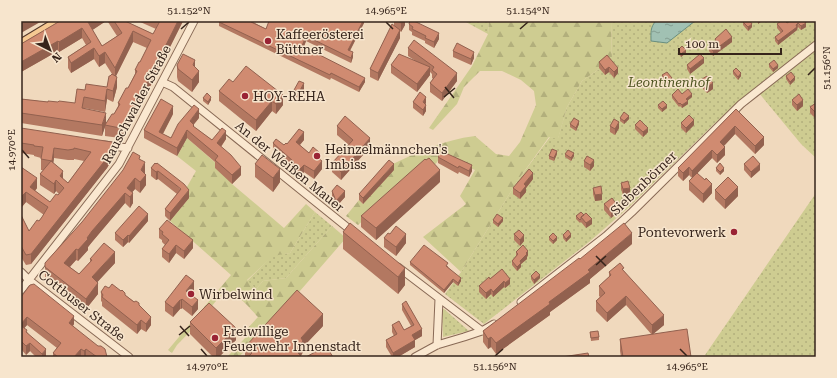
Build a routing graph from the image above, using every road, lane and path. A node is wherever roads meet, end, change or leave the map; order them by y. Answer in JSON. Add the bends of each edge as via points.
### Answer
{"nodes":[{"id":1,"x":59,"y":21,"type":"edge"},
{"id":2,"x":194,"y":21,"type":"edge"},
{"id":3,"x":21,"y":44,"type":"edge"},
{"id":4,"x":816,"y":45,"type":"edge"},
{"id":5,"x":162,"y":82,"type":"junction"},
{"id":6,"x":100,"y":144,"type":"edge"},
{"id":7,"x":128,"y":148,"type":"junction"},
{"id":8,"x":358,"y":236,"type":"edge"},
{"id":9,"x":392,"y":262,"type":"edge"},
{"id":10,"x":21,"y":272,"type":"edge"},
{"id":11,"x":29,"y":280,"type":"junction"},
{"id":12,"x":21,"y":290,"type":"edge"},
{"id":13,"x":439,"y":299,"type":"junction"},
{"id":14,"x":518,"y":305,"type":"edge"},
{"id":15,"x":500,"y":319,"type":"edge"},
{"id":16,"x":482,"y":331,"type":"junction"},
{"id":17,"x":437,"y":345,"type":"junction"},
{"id":18,"x":129,"y":357,"type":"edge"},
{"id":19,"x":415,"y":357,"type":"edge"}],
"edges":[{"from":1,"to":3,"type":"main road"},
{"from":2,"to":5,"type":"street","name":"Rauschwalder Straße"},
{"from":4,"to":14,"type":"street","name":"Siebenbörner","via":[[741,104],[606,236]]},
{"from":5,"to":7,"type":"street","name":"Rauschwalder Straße"},
{"from":5,"to":8,"type":"street","name":"An der Weißen Mauer","via":[[173,87]]},
{"from":6,"to":7,"type":"street"},
{"from":7,"to":11,"type":"street","name":"Rauschwalder Straße","via":[[119,164]]},
{"from":9,"to":13,"type":"street"},
{"from":10,"to":11,"type":"street","name":"Cottbuser Straße"},
{"from":11,"to":12,"type":"street","name":"Rauschwalder Straße"},
{"from":11,"to":18,"type":"street","name":"Cottbuser Straße"},
{"from":13,"to":16,"type":"street"},
{"from":13,"to":17,"type":"street"},
{"from":15,"to":16,"type":"street"},
{"from":16,"to":17,"type":"street"},
{"from":17,"to":19,"type":"street"}]}
